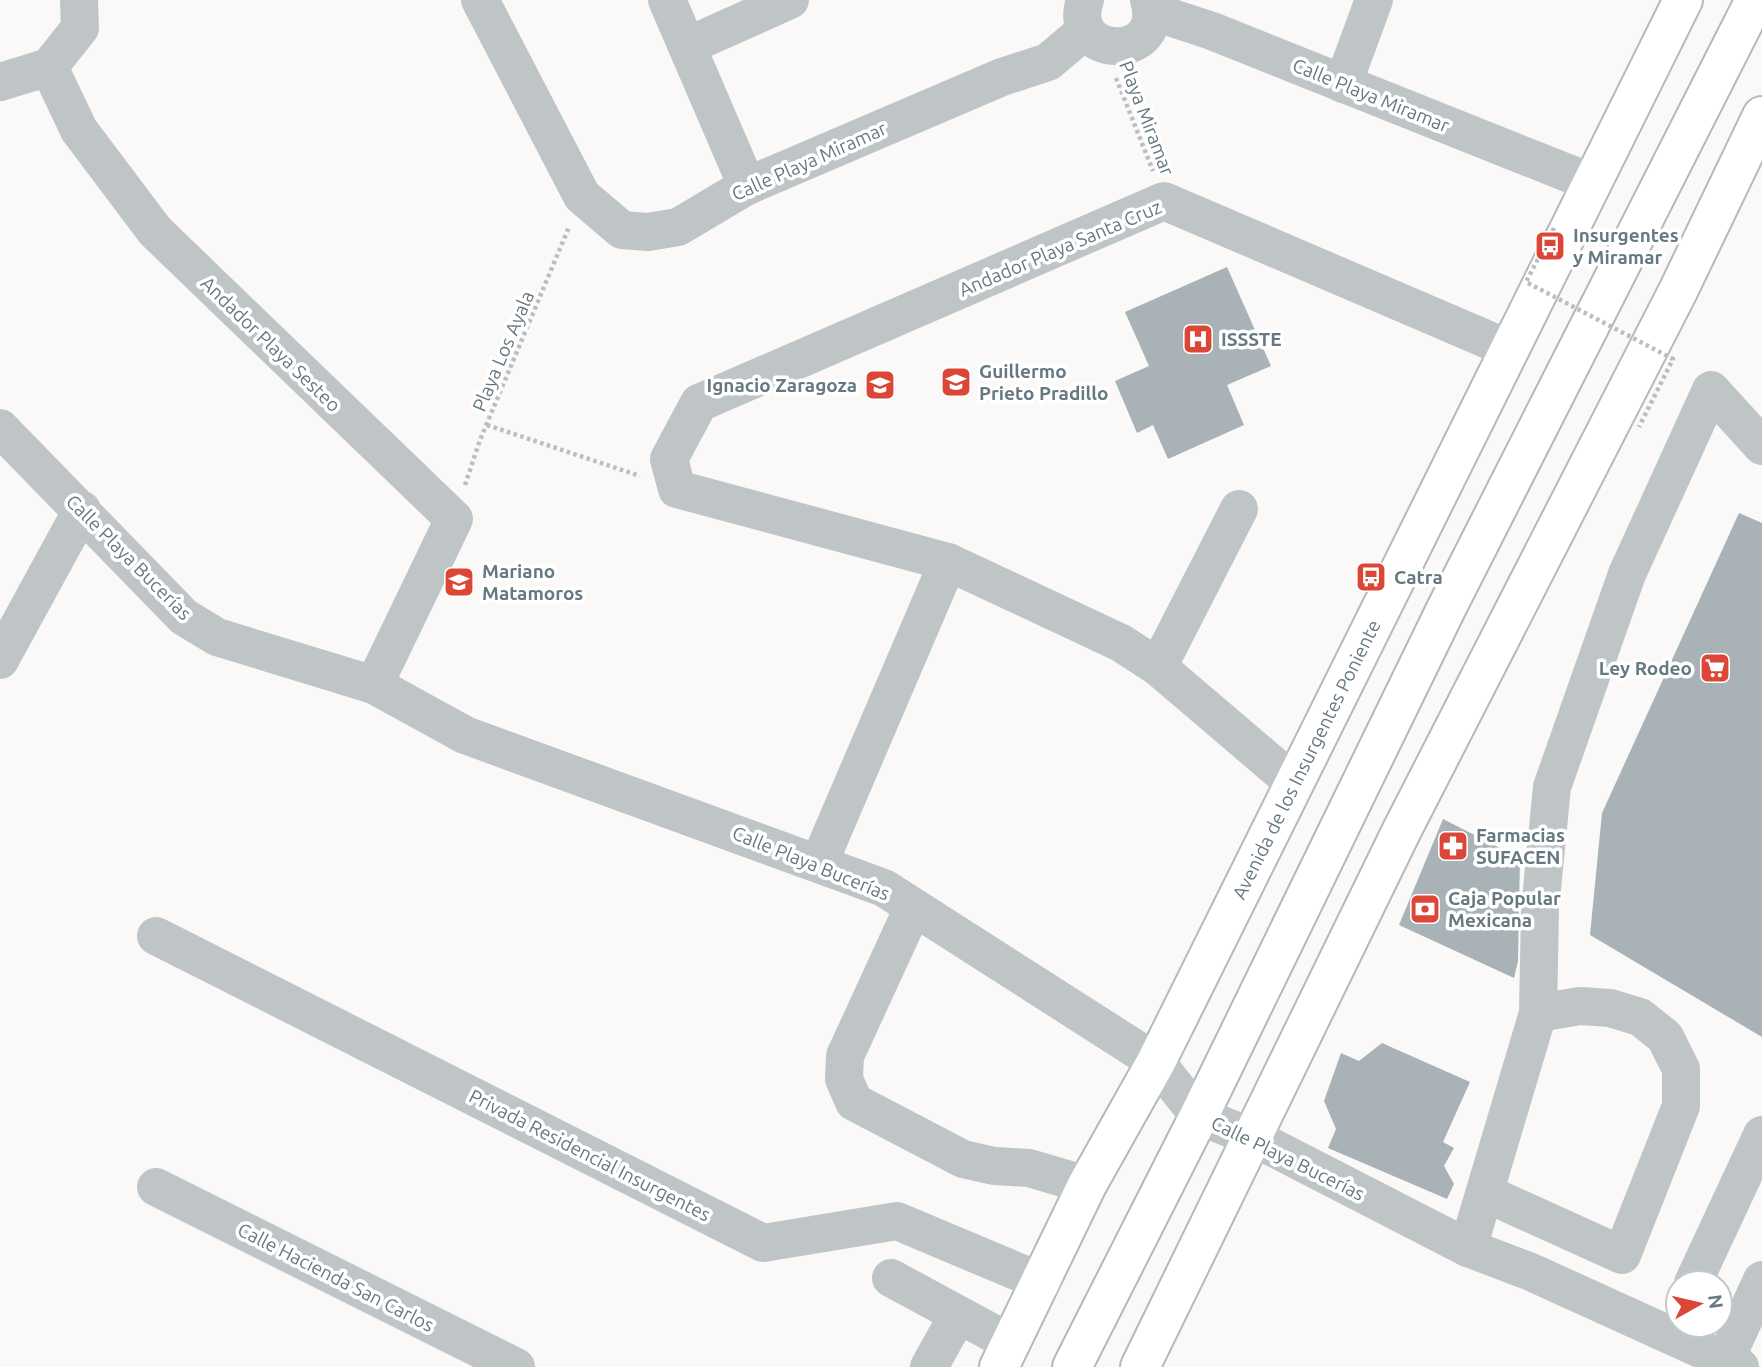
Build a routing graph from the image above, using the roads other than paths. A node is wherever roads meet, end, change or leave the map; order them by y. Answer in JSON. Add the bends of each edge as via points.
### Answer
{"nodes":[{"id":1,"x":79,"y":0,"type":"edge"},
{"id":2,"x":480,"y":0,"type":"edge"},
{"id":3,"x":667,"y":0,"type":"edge"},
{"id":4,"x":790,"y":0,"type":"edge"},
{"id":5,"x":1374,"y":0,"type":"edge"},
{"id":6,"x":1683,"y":0,"type":"edge"},
{"id":7,"x":1755,"y":0,"type":"edge"},
{"id":8,"x":1150,"y":6,"type":"edge"},
{"id":9,"x":1091,"y":25,"type":"edge"},
{"id":10,"x":687,"y":46,"type":"junction"},
{"id":11,"x":49,"y":67,"type":"junction"},
{"id":12,"x":0,"y":82,"type":"edge"},
{"id":13,"x":1343,"y":84,"type":"junction"},
{"id":14,"x":1762,"y":116,"type":"edge"},
{"id":15,"x":1590,"y":182,"type":"junction"},
{"id":16,"x":747,"y":186,"type":"junction"},
{"id":17,"x":1507,"y":348,"type":"junction"},
{"id":18,"x":0,"y":428,"type":"edge"},
{"id":19,"x":1762,"y":446,"type":"edge"},
{"id":20,"x":1239,"y":509,"type":"dead end"},
{"id":21,"x":82,"y":510,"type":"junction"},
{"id":22,"x":948,"y":562,"type":"junction"},
{"id":23,"x":0,"y":660,"type":"edge"},
{"id":24,"x":1158,"y":667,"type":"junction"},
{"id":25,"x":374,"y":685,"type":"junction"},
{"id":26,"x":1294,"y":783,"type":"junction"},
{"id":27,"x":820,"y":863,"type":"junction"},
{"id":28,"x":913,"y":908,"type":"junction"},
{"id":29,"x":156,"y":936,"type":"dead end"},
{"id":30,"x":1538,"y":1013,"type":"junction"},
{"id":31,"x":1156,"y":1062,"type":"junction"},
{"id":32,"x":1199,"y":1116,"type":"junction"},
{"id":33,"x":1762,"y":1135,"type":"edge"},
{"id":34,"x":1254,"y":1138,"type":"junction"},
{"id":35,"x":1087,"y":1185,"type":"junction"},
{"id":36,"x":156,"y":1186,"type":"dead end"},
{"id":37,"x":1485,"y":1193,"type":"junction"},
{"id":38,"x":1468,"y":1248,"type":"junction"},
{"id":39,"x":1700,"y":1269,"type":"edge"},
{"id":40,"x":891,"y":1278,"type":"dead end"},
{"id":41,"x":1762,"y":1280,"type":"edge"},
{"id":42,"x":1042,"y":1282,"type":"junction"},
{"id":43,"x":958,"y":1315,"type":"junction"},
{"id":44,"x":1664,"y":1321,"type":"edge"},
{"id":45,"x":1694,"y":1339,"type":"edge"},
{"id":46,"x":1005,"y":1355,"type":"edge"},
{"id":47,"x":1729,"y":1364,"type":"edge"},
{"id":48,"x":516,"y":1367,"type":"edge"},
{"id":49,"x":929,"y":1367,"type":"edge"},
{"id":50,"x":1072,"y":1367,"type":"edge"},
{"id":51,"x":1140,"y":1367,"type":"edge"}],
"edges":[{"from":1,"to":11,"type":"street","via":[[80,28]]},
{"from":2,"to":16,"type":"street","name":"Calle Playa Miramar","via":[[582,196],[622,230],[678,227]]},
{"from":3,"to":10,"type":"street"},
{"from":4,"to":10,"type":"street"},
{"from":5,"to":13,"type":"street"},
{"from":6,"to":15,"type":"main road","name":"Avenida de los Insurgentes Poniente"},
{"from":7,"to":32,"type":"main road","via":[[1446,609]]},
{"from":8,"to":9,"type":"street","name":"Calle Playa Miramar","via":[[1145,33],[1133,44],[1119,47]]},
{"from":8,"to":13,"type":"street","name":"Calle Playa Miramar"},
{"from":9,"to":16,"type":"street","name":"Calle Playa Miramar","via":[[1048,62],[1002,77]]},
{"from":10,"to":16,"type":"street"},
{"from":11,"to":12,"type":"street"},
{"from":11,"to":25,"type":"street","name":"Andador Playa Sesteo","via":[[79,130],[155,231],[454,519]]},
{"from":13,"to":15,"type":"street","name":"Calle Playa Miramar"},
{"from":14,"to":34,"type":"main road","via":[[1678,291],[1402,830]]},
{"from":15,"to":17,"type":"main road","name":"Avenida de los Insurgentes Poniente"},
{"from":17,"to":22,"type":"street","name":"Andador Playa Santa Cruz","via":[[1164,201],[699,403],[669,459],[677,489]]},
{"from":17,"to":26,"type":"main road","name":"Avenida de los Insurgentes Poniente"},
{"from":18,"to":21,"type":"street","name":"Calle Playa Bucerías"},
{"from":19,"to":30,"type":"street","via":[[1711,390],[1627,574],[1552,786],[1540,909]]},
{"from":20,"to":24,"type":"street"},
{"from":21,"to":23,"type":"street"},
{"from":21,"to":25,"type":"street","name":"Calle Playa Bucerías","via":[[184,617],[217,636]]},
{"from":22,"to":24,"type":"street","via":[[1121,643]]},
{"from":22,"to":27,"type":"street"},
{"from":24,"to":26,"type":"street"},
{"from":25,"to":27,"type":"street","name":"Calle Playa Bucerías","via":[[465,735]]},
{"from":26,"to":31,"type":"main road","name":"Avenida de los Insurgentes Poniente"},
{"from":27,"to":28,"type":"street","name":"Calle Playa Bucerías","via":[[884,888]]},
{"from":28,"to":31,"type":"street","name":"Calle Playa Bucerías"},
{"from":28,"to":35,"type":"street","via":[[845,1056],[844,1079],[854,1102],[963,1159],[1029,1168]]},
{"from":29,"to":42,"type":"street","name":"Privada Residencial Insurgentes","via":[[764,1243],[897,1222]]},
{"from":30,"to":37,"type":"street"},
{"from":30,"to":37,"type":"street","via":[[1580,1006],[1640,1017],[1665,1037],[1681,1069],[1681,1106],[1622,1255]]},
{"from":31,"to":32,"type":"street","name":"Calle Playa Bucerías"},
{"from":31,"to":35,"type":"main road","name":"Avenida de los Insurgentes Poniente"},
{"from":32,"to":34,"type":"street","name":"Calle Playa Bucerías"},
{"from":32,"to":50,"type":"main road"},
{"from":33,"to":39,"type":"street"},
{"from":34,"to":38,"type":"street","name":"Calle Playa Bucerías"},
{"from":34,"to":51,"type":"main road"},
{"from":35,"to":42,"type":"main road","name":"Avenida de los Insurgentes Poniente"},
{"from":36,"to":48,"type":"street","name":"Calle Hacienda San Carlos"},
{"from":37,"to":38,"type":"street"},
{"from":38,"to":44,"type":"street","name":"Calle Playa Bucerías"},
{"from":40,"to":43,"type":"street"},
{"from":41,"to":47,"type":"street"},
{"from":42,"to":46,"type":"main road","name":"Avenida de los Insurgentes Poniente"},
{"from":43,"to":46,"type":"street"},
{"from":43,"to":49,"type":"street"},
{"from":45,"to":47,"type":"street","name":"Calle Playa Bucerías"}]}
